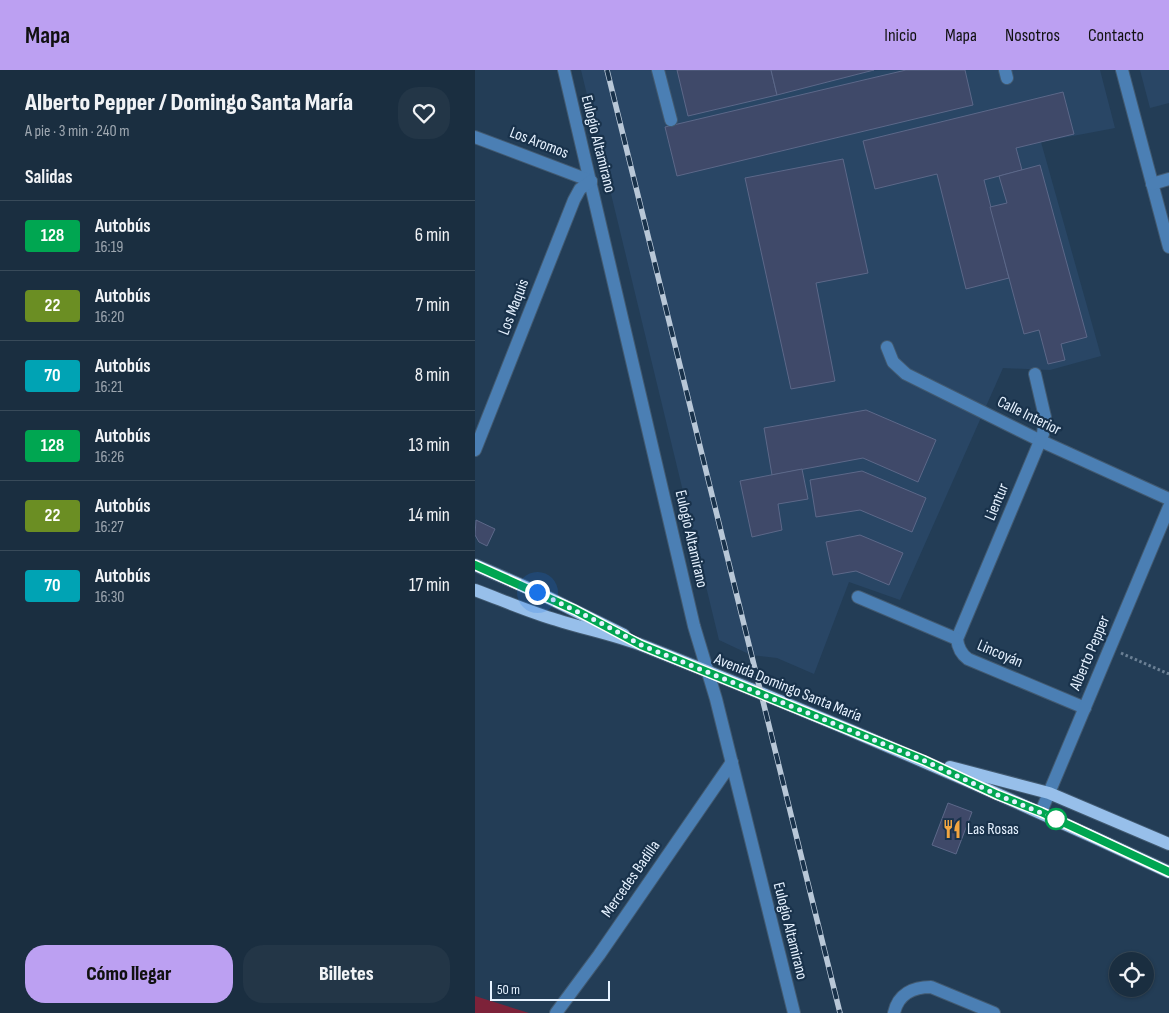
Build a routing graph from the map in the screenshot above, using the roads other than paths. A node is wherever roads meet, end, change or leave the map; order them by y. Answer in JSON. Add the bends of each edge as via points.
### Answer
{"nodes":[{"id":1,"x":563,"y":70,"type":"edge"},
{"id":2,"x":658,"y":70,"type":"edge"},
{"id":3,"x":1122,"y":70,"type":"edge"},
{"id":4,"x":671,"y":120,"type":"dead end"},
{"id":5,"x":475,"y":137,"type":"edge"},
{"id":6,"x":1169,"y":179,"type":"edge"},
{"id":7,"x":591,"y":181,"type":"junction"},
{"id":8,"x":1152,"y":184,"type":"junction"},
{"id":9,"x":1169,"y":247,"type":"edge"},
{"id":10,"x":887,"y":347,"type":"dead end"},
{"id":11,"x":1035,"y":374,"type":"dead end"},
{"id":12,"x":1041,"y":441,"type":"junction"},
{"id":13,"x":475,"y":450,"type":"edge"},
{"id":14,"x":1169,"y":499,"type":"edge"},
{"id":15,"x":1169,"y":507,"type":"edge"},
{"id":16,"x":475,"y":565,"type":"edge"},
{"id":17,"x":475,"y":590,"type":"edge"},
{"id":18,"x":858,"y":596,"type":"dead end"},
{"id":19,"x":957,"y":639,"type":"junction"},
{"id":20,"x":641,"y":645,"type":"junction"},
{"id":21,"x":708,"y":673,"type":"junction"},
{"id":22,"x":1085,"y":708,"type":"junction"},
{"id":23,"x":923,"y":760,"type":"junction"},
{"id":24,"x":732,"y":762,"type":"junction"},
{"id":25,"x":1049,"y":793,"type":"junction"},
{"id":26,"x":1041,"y":812,"type":"junction"},
{"id":27,"x":1169,"y":844,"type":"edge"},
{"id":28,"x":1169,"y":872,"type":"edge"},
{"id":29,"x":556,"y":1013,"type":"edge"},
{"id":30,"x":793,"y":1013,"type":"edge"},
{"id":31,"x":894,"y":1013,"type":"edge"},
{"id":32,"x":994,"y":1013,"type":"edge"}],
"edges":[{"from":1,"to":7,"type":"street","name":"Eulogio Altamirano"},
{"from":2,"to":4,"type":"street"},
{"from":3,"to":8,"type":"street"},
{"from":5,"to":7,"type":"street","name":"Los Aromos"},
{"from":6,"to":8,"type":"street"},
{"from":7,"to":13,"type":"street","name":"Los Maquis","via":[[579,190],[573,200]]},
{"from":7,"to":21,"type":"street","name":"Eulogio Altamirano","via":[[694,626]]},
{"from":8,"to":9,"type":"street"},
{"from":10,"to":12,"type":"street","name":"Calle Interior","via":[[893,362],[906,374]]},
{"from":11,"to":12,"type":"street","name":"Lientur","via":[[1045,417]]},
{"from":12,"to":14,"type":"street","name":"Calle Interior"},
{"from":12,"to":19,"type":"street","name":"Lientur"},
{"from":15,"to":22,"type":"street","name":"Alberto Pepper"},
{"from":16,"to":20,"type":"main road","name":"Avenida Domingo Santa María","via":[[575,610]]},
{"from":17,"to":20,"type":"main road","name":"Avenida Domingo Santa María","via":[[555,620]]},
{"from":18,"to":19,"type":"street","name":"Lincoyán"},
{"from":19,"to":22,"type":"street","name":"Lincoyán","via":[[959,650],[968,659]]},
{"from":20,"to":21,"type":"main road","name":"Avenida Domingo Santa María"},
{"from":21,"to":23,"type":"main road","name":"Avenida Domingo Santa María"},
{"from":21,"to":24,"type":"street","name":"Eulogio Altamirano"},
{"from":22,"to":25,"type":"street","name":"Alberto Pepper"},
{"from":23,"to":25,"type":"main road","name":"Avenida Domingo Santa María"},
{"from":23,"to":26,"type":"main road","name":"Avenida Domingo Santa María"},
{"from":24,"to":29,"type":"street","name":"Mercedes Badilla"},
{"from":24,"to":30,"type":"street","name":"Eulogio Altamirano"},
{"from":25,"to":26,"type":"street","name":"Alberto Pepper"},
{"from":25,"to":27,"type":"main road","name":"Avenida Domingo Santa María"},
{"from":26,"to":28,"type":"main road","name":"Avenida Domingo Santa María"},
{"from":31,"to":32,"type":"street","via":[[898,1001],[905,994],[922,987],[931,987]]}]}
